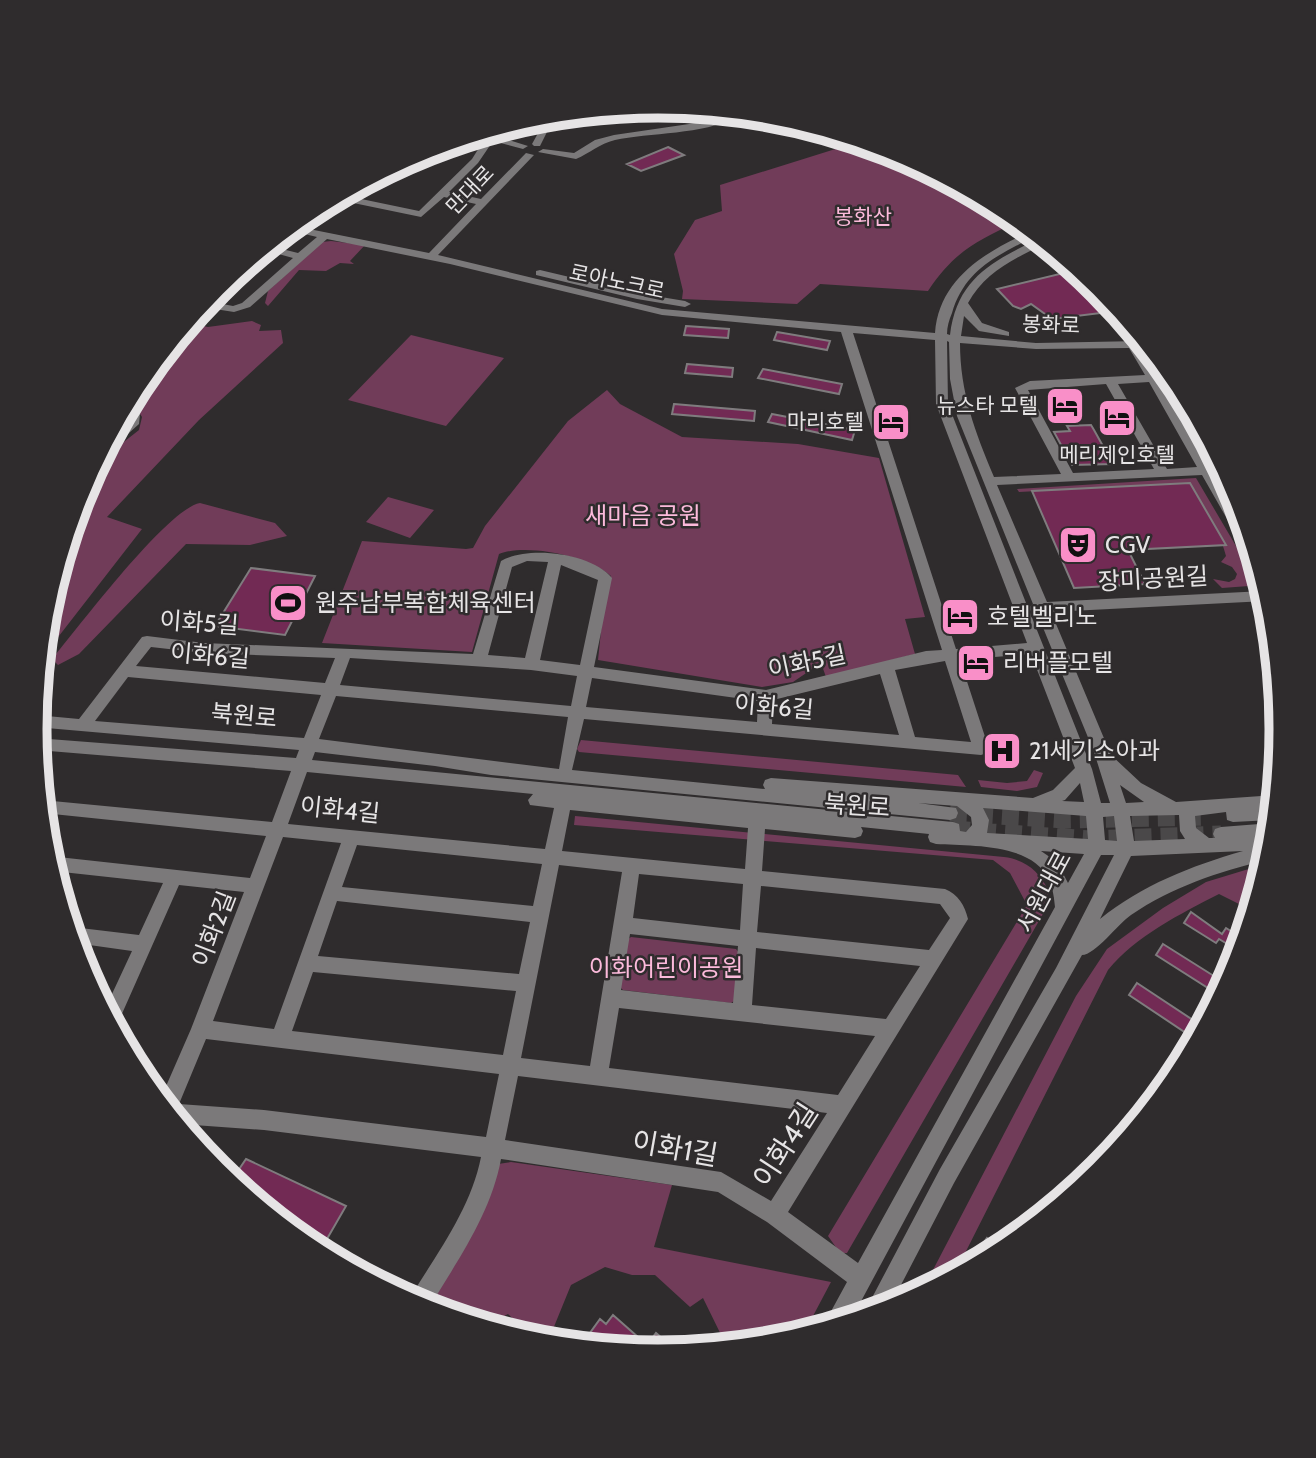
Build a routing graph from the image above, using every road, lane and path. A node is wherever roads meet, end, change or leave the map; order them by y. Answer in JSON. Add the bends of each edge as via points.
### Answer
{"nodes":[{"id":1,"x":711,"y":121,"type":"edge"},
{"id":2,"x":547,"y":129,"type":"edge"},
{"id":3,"x":502,"y":139,"type":"edge"},
{"id":4,"x":486,"y":143,"type":"edge"},
{"id":5,"x":540,"y":148,"type":"junction"},
{"id":6,"x":526,"y":150,"type":"junction"},
{"id":7,"x":442,"y":193,"type":"junction"},
{"id":8,"x":353,"y":200,"type":"edge"},
{"id":9,"x":485,"y":203,"type":"junction"},
{"id":10,"x":312,"y":226,"type":"edge"},
{"id":11,"x":305,"y":231,"type":"edge"},
{"id":12,"x":325,"y":235,"type":"junction"},
{"id":13,"x":1023,"y":239,"type":"edge"},
{"id":14,"x":1032,"y":246,"type":"edge"},
{"id":15,"x":278,"y":251,"type":"edge"},
{"id":16,"x":435,"y":254,"type":"junction"},
{"id":17,"x":301,"y":257,"type":"junction"},
{"id":18,"x":962,"y":303,"type":"junction"},
{"id":19,"x":217,"y":306,"type":"edge"},
{"id":20,"x":741,"y":316,"type":"junction"},
{"id":21,"x":846,"y":329,"type":"junction"},
{"id":22,"x":941,"y":333,"type":"junction"},
{"id":23,"x":957,"y":334,"type":"junction"},
{"id":24,"x":1010,"y":335,"type":"junction"},
{"id":25,"x":1129,"y":341,"type":"edge"},
{"id":26,"x":1130,"y":342,"type":"edge"},
{"id":27,"x":1147,"y":362,"type":"edge"},
{"id":28,"x":1153,"y":378,"type":"junction"},
{"id":29,"x":1157,"y":378,"type":"edge"},
{"id":30,"x":1110,"y":380,"type":"junction"},
{"id":31,"x":1207,"y":470,"type":"junction"},
{"id":32,"x":1211,"y":470,"type":"edge"},
{"id":33,"x":1163,"y":473,"type":"junction"},
{"id":34,"x":1069,"y":477,"type":"junction"},
{"id":35,"x":990,"y":481,"type":"junction"},
{"id":36,"x":1224,"y":501,"type":"edge"},
{"id":37,"x":556,"y":558,"type":"junction"},
{"id":38,"x":1254,"y":597,"type":"edge"},
{"id":39,"x":1043,"y":608,"type":"junction"},
{"id":40,"x":1023,"y":609,"type":"junction"},
{"id":41,"x":1037,"y":648,"type":"junction"},
{"id":42,"x":949,"y":653,"type":"junction"},
{"id":43,"x":344,"y":654,"type":"junction"},
{"id":44,"x":479,"y":660,"type":"junction"},
{"id":45,"x":531,"y":664,"type":"junction"},
{"id":46,"x":886,"y":667,"type":"junction"},
{"id":47,"x":586,"y":670,"type":"junction"},
{"id":48,"x":125,"y":671,"type":"junction"},
{"id":49,"x":330,"y":690,"type":"junction"},
{"id":50,"x":766,"y":696,"type":"junction"},
{"id":51,"x":577,"y":712,"type":"junction"},
{"id":52,"x":47,"y":722,"type":"edge"},
{"id":53,"x":83,"y":726,"type":"junction"},
{"id":54,"x":764,"y":729,"type":"junction"},
{"id":55,"x":909,"y":743,"type":"junction"},
{"id":56,"x":48,"y":745,"type":"edge"},
{"id":57,"x":309,"y":746,"type":"junction"},
{"id":58,"x":1102,"y":752,"type":"junction"},
{"id":59,"x":448,"y":760,"type":"junction"},
{"id":60,"x":302,"y":765,"type":"junction"},
{"id":61,"x":566,"y":767,"type":"junction"},
{"id":62,"x":1084,"y":769,"type":"junction"},
{"id":63,"x":444,"y":781,"type":"junction"},
{"id":64,"x":1264,"y":803,"type":"edge"},
{"id":65,"x":563,"y":804,"type":"junction"},
{"id":66,"x":1012,"y":804,"type":"junction"},
{"id":67,"x":1192,"y":808,"type":"junction"},
{"id":68,"x":52,"y":809,"type":"edge"},
{"id":69,"x":1120,"y":809,"type":"junction"},
{"id":70,"x":1094,"y":810,"type":"junction"},
{"id":71,"x":955,"y":814,"type":"junction"},
{"id":72,"x":1263,"y":814,"type":"edge"},
{"id":73,"x":1209,"y":817,"type":"tunnel mouth"},
{"id":74,"x":757,"y":823,"type":"junction"},
{"id":75,"x":278,"y":830,"type":"junction"},
{"id":76,"x":1260,"y":832,"type":"edge"},
{"id":77,"x":351,"y":838,"type":"junction"},
{"id":78,"x":969,"y":839,"type":"junction"},
{"id":79,"x":1216,"y":840,"type":"junction"},
{"id":80,"x":1004,"y":841,"type":"junction"},
{"id":81,"x":1258,"y":843,"type":"edge"},
{"id":82,"x":1097,"y":846,"type":"junction"},
{"id":83,"x":1126,"y":849,"type":"junction"},
{"id":84,"x":1255,"y":856,"type":"edge"},
{"id":85,"x":552,"y":857,"type":"junction"},
{"id":86,"x":63,"y":864,"type":"edge"},
{"id":87,"x":632,"y":866,"type":"junction"},
{"id":88,"x":174,"y":877,"type":"junction"},
{"id":89,"x":752,"y":879,"type":"junction"},
{"id":90,"x":256,"y":886,"type":"junction"},
{"id":91,"x":330,"y":893,"type":"junction"},
{"id":92,"x":1064,"y":910,"type":"junction"},
{"id":93,"x":540,"y":915,"type":"junction"},
{"id":94,"x":623,"y":925,"type":"junction"},
{"id":95,"x":84,"y":937,"type":"edge"},
{"id":96,"x":747,"y":940,"type":"junction"},
{"id":97,"x":143,"y":944,"type":"junction"},
{"id":98,"x":935,"y":959,"type":"junction"},
{"id":99,"x":307,"y":962,"type":"junction"},
{"id":100,"x":1063,"y":974,"type":"junction"},
{"id":101,"x":526,"y":984,"type":"junction"},
{"id":102,"x":611,"y":998,"type":"junction"},
{"id":103,"x":115,"y":1008,"type":"edge"},
{"id":104,"x":742,"y":1011,"type":"junction"},
{"id":105,"x":201,"y":1029,"type":"junction"},
{"id":106,"x":891,"y":1029,"type":"junction"},
{"id":107,"x":280,"y":1038,"type":"junction"},
{"id":108,"x":509,"y":1066,"type":"junction"},
{"id":109,"x":598,"y":1077,"type":"junction"},
{"id":110,"x":171,"y":1098,"type":"edge"},
{"id":111,"x":844,"y":1105,"type":"junction"},
{"id":112,"x":184,"y":1114,"type":"edge"},
{"id":113,"x":493,"y":1148,"type":"junction"},
{"id":114,"x":774,"y":1214,"type":"junction"},
{"id":115,"x":862,"y":1280,"type":"junction"},
{"id":116,"x":425,"y":1293,"type":"edge"},
{"id":117,"x":884,"y":1296,"type":"edge"},
{"id":118,"x":845,"y":1310,"type":"edge"}],
"edges":[{"from":1,"to":5,"type":"street","via":[[622,136],[591,145],[576,156]]},
{"from":2,"to":5,"type":"street"},
{"from":3,"to":6,"type":"street"},
{"from":4,"to":7,"type":"street"},
{"from":5,"to":6,"type":"street"},
{"from":6,"to":9,"type":"street","name":"만대로"},
{"from":7,"to":8,"type":"street","via":[[421,214]]},
{"from":7,"to":9,"type":"street"},
{"from":9,"to":16,"type":"street","name":"만대로"},
{"from":10,"to":16,"type":"street","name":"로아노크로"},
{"from":11,"to":12,"type":"street","name":"로아노크로"},
{"from":12,"to":16,"type":"street","name":"로아노크로"},
{"from":12,"to":17,"type":"street"},
{"from":13,"to":22,"type":"street","name":"서원대로","via":[[967,275],[951,297]]},
{"from":14,"to":18,"type":"street","via":[[984,274]]},
{"from":15,"to":17,"type":"street"},
{"from":16,"to":20,"type":"street","name":"로아노크로","via":[[628,306]]},
{"from":17,"to":19,"type":"street","via":[[246,305]]},
{"from":18,"to":23,"type":"street"},
{"from":18,"to":24,"type":"street","via":[[980,328]]},
{"from":20,"to":21,"type":"street","name":"로아노크로"},
{"from":20,"to":22,"type":"street","name":"로아노크로"},
{"from":21,"to":22,"type":"street","name":"로아노크로"},
{"from":21,"to":42,"type":"street","name":"이화6길"},
{"from":22,"to":23,"type":"street"},
{"from":22,"to":40,"type":"street","name":"서원대로","via":[[942,404]]},
{"from":23,"to":24,"type":"street","name":"봉화로"},
{"from":23,"to":26,"type":"street","name":"봉화로","via":[[1062,347]]},
{"from":23,"to":35,"type":"street","via":[[957,396]]},
{"from":24,"to":25,"type":"street","name":"봉화로"},
{"from":27,"to":28,"type":"street"},
{"from":28,"to":29,"type":"street"},
{"from":28,"to":30,"type":"street"},
{"from":28,"to":31,"type":"street"},
{"from":30,"to":33,"type":"street"},
{"from":30,"to":34,"type":"street","via":[[1021,388]]},
{"from":31,"to":32,"type":"street"},
{"from":31,"to":33,"type":"street"},
{"from":31,"to":36,"type":"street"},
{"from":33,"to":34,"type":"street"},
{"from":34,"to":35,"type":"street"},
{"from":35,"to":39,"type":"street"},
{"from":37,"to":44,"type":"street","via":[[516,557],[506,565]]},
{"from":37,"to":45,"type":"street"},
{"from":37,"to":47,"type":"street","via":[[585,565],[605,578]]},
{"from":38,"to":39,"type":"street","name":"장미공원길"},
{"from":39,"to":40,"type":"street","name":"장미공원길"},
{"from":39,"to":58,"type":"street"},
{"from":40,"to":41,"type":"street","name":"서원대로"},
{"from":41,"to":42,"type":"street","name":"이화5길"},
{"from":41,"to":62,"type":"street","name":"서원대로"},
{"from":42,"to":46,"type":"street","name":"이화5길"},
{"from":42,"to":55,"type":"street","name":"이화6길","via":[[981,749]]},
{"from":43,"to":44,"type":"street","name":"이화5길"},
{"from":43,"to":48,"type":"street","name":"이화5길","via":[[147,641]]},
{"from":43,"to":49,"type":"street","name":"이화2길"},
{"from":44,"to":45,"type":"street","name":"이화5길"},
{"from":45,"to":47,"type":"street","name":"이화5길"},
{"from":46,"to":50,"type":"street","name":"이화5길"},
{"from":46,"to":55,"type":"street"},
{"from":47,"to":50,"type":"street","name":"이화5길"},
{"from":47,"to":51,"type":"street"},
{"from":48,"to":49,"type":"street","name":"이화6길"},
{"from":48,"to":53,"type":"street","name":"이화5길"},
{"from":49,"to":51,"type":"street","name":"이화6길"},
{"from":49,"to":57,"type":"street","name":"이화2길"},
{"from":50,"to":54,"type":"street"},
{"from":51,"to":54,"type":"street","name":"이화6길"},
{"from":51,"to":61,"type":"street"},
{"from":52,"to":53,"type":"street","name":"북원로"},
{"from":53,"to":57,"type":"street","name":"북원로"},
{"from":54,"to":55,"type":"street","name":"이화6길"},
{"from":56,"to":60,"type":"street","name":"북원로"},
{"from":57,"to":59,"type":"street","name":"북원로"},
{"from":57,"to":60,"type":"street","name":"이화2길"},
{"from":58,"to":67,"type":"street","via":[[1142,793]]},
{"from":58,"to":69,"type":"street"},
{"from":59,"to":61,"type":"street","name":"북원로"},
{"from":59,"to":71,"type":"street","name":"북원로","via":[[491,769]]},
{"from":60,"to":63,"type":"street","name":"북원로"},
{"from":60,"to":75,"type":"street","name":"이화2길"},
{"from":61,"to":71,"type":"street","name":"북원로"},
{"from":62,"to":66,"type":"street","via":[[1059,795]]},
{"from":62,"to":70,"type":"street","name":"서원대로"},
{"from":63,"to":65,"type":"street","name":"북원로"},
{"from":63,"to":71,"type":"street","name":"북원로"},
{"from":64,"to":67,"type":"street","name":"북원로"},
{"from":65,"to":74,"type":"street","name":"북원로"},
{"from":65,"to":85,"type":"street"},
{"from":66,"to":70,"type":"street","name":"북원로"},
{"from":66,"to":71,"type":"street","name":"북원로"},
{"from":67,"to":69,"type":"street","name":"북원로"},
{"from":67,"to":79,"type":"street","via":[[1187,814],[1188,831],[1200,843]]},
{"from":68,"to":75,"type":"street","name":"이화4길"},
{"from":69,"to":70,"type":"street","name":"북원로"},
{"from":69,"to":83,"type":"street"},
{"from":70,"to":82,"type":"street","name":"서원대로"},
{"from":71,"to":78,"type":"street","via":[[973,807],[980,818],[980,830]]},
{"from":72,"to":73,"type":"street"},
{"from":74,"to":78,"type":"street","name":"북원로"},
{"from":74,"to":89,"type":"street"},
{"from":75,"to":77,"type":"street","name":"이화4길"},
{"from":75,"to":90,"type":"street","name":"이화2길"},
{"from":76,"to":79,"type":"street","name":"북원로"},
{"from":77,"to":85,"type":"street","name":"이화4길"},
{"from":77,"to":91,"type":"street"},
{"from":78,"to":80,"type":"street","name":"북원로"},
{"from":79,"to":81,"type":"street","name":"북원로"},
{"from":79,"to":83,"type":"street","name":"북원로"},
{"from":80,"to":82,"type":"street","name":"북원로"},
{"from":80,"to":92,"type":"street","via":[[1050,864],[1062,889]]},
{"from":82,"to":83,"type":"street","name":"북원로"},
{"from":82,"to":92,"type":"street","name":"서원대로"},
{"from":83,"to":100,"type":"street"},
{"from":84,"to":100,"type":"street","via":[[1179,879],[1144,897],[1093,936]]},
{"from":85,"to":87,"type":"street","name":"이화4길"},
{"from":85,"to":93,"type":"street"},
{"from":86,"to":88,"type":"street"},
{"from":87,"to":89,"type":"street","name":"이화4길"},
{"from":87,"to":94,"type":"street"},
{"from":88,"to":90,"type":"street"},
{"from":88,"to":97,"type":"street"},
{"from":89,"to":96,"type":"street"},
{"from":89,"to":98,"type":"street","name":"이화4길","via":[[945,897],[959,919]]},
{"from":90,"to":105,"type":"street","name":"이화2길"},
{"from":91,"to":93,"type":"street"},
{"from":91,"to":99,"type":"street"},
{"from":92,"to":115,"type":"street","name":"서원대로"},
{"from":93,"to":101,"type":"street"},
{"from":94,"to":96,"type":"street"},
{"from":94,"to":102,"type":"street"},
{"from":95,"to":97,"type":"street"},
{"from":96,"to":98,"type":"street"},
{"from":96,"to":104,"type":"street"},
{"from":97,"to":103,"type":"street"},
{"from":98,"to":106,"type":"street","name":"이화4길"},
{"from":99,"to":101,"type":"street"},
{"from":99,"to":107,"type":"street"},
{"from":100,"to":117,"type":"street"},
{"from":101,"to":108,"type":"street"},
{"from":102,"to":104,"type":"street"},
{"from":102,"to":109,"type":"street"},
{"from":104,"to":106,"type":"street"},
{"from":105,"to":107,"type":"street"},
{"from":105,"to":110,"type":"street","name":"이화2길"},
{"from":106,"to":111,"type":"street","name":"이화4길"},
{"from":107,"to":108,"type":"street"},
{"from":108,"to":109,"type":"street","name":"이화4길"},
{"from":108,"to":113,"type":"street"},
{"from":109,"to":111,"type":"street","name":"이화4길"},
{"from":111,"to":114,"type":"street","name":"이화4길"},
{"from":112,"to":113,"type":"street","name":"이화1길"},
{"from":113,"to":114,"type":"street","name":"이화1길","via":[[721,1182]]},
{"from":113,"to":116,"type":"street","via":[[486,1185]]},
{"from":114,"to":115,"type":"street","name":"이화1길"},
{"from":115,"to":118,"type":"street","name":"서원대로"}]}
